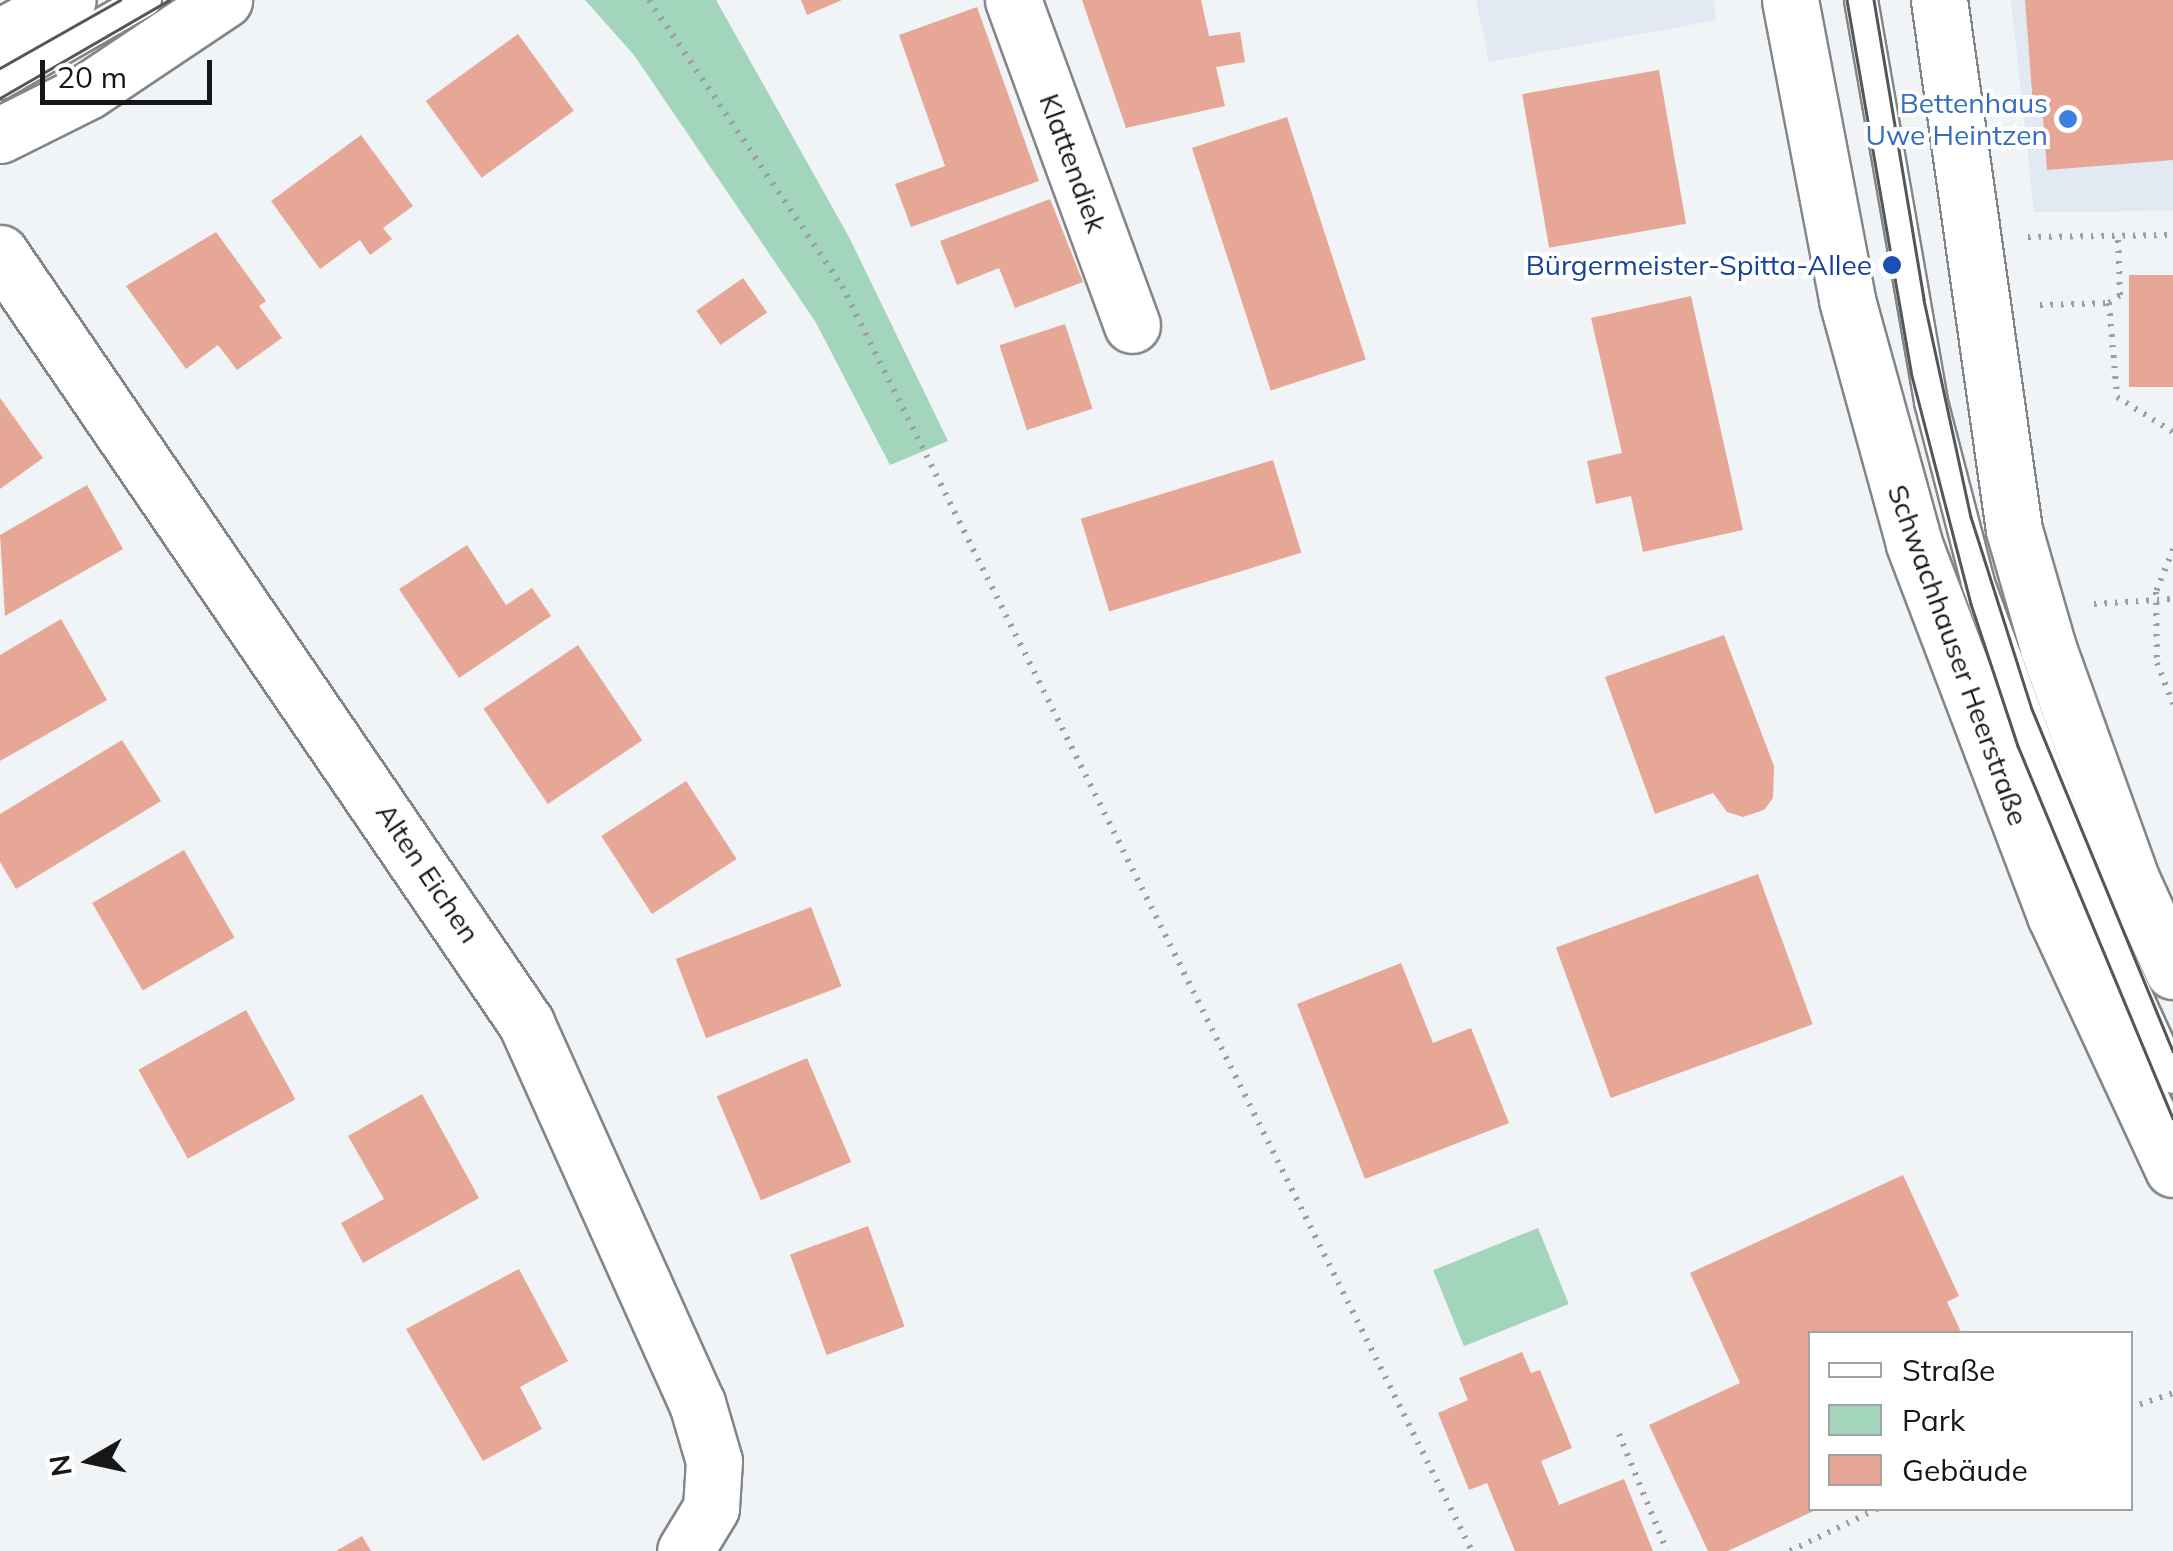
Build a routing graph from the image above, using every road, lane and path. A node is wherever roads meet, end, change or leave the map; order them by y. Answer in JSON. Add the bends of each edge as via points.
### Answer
{"nodes":[{"id":1,"x":68,"y":0,"type":"edge"},
{"id":2,"x":144,"y":0,"type":"edge"},
{"id":3,"x":224,"y":0,"type":"edge"},
{"id":4,"x":649,"y":0,"type":"edge"},
{"id":5,"x":1013,"y":0,"type":"edge"},
{"id":6,"x":1790,"y":0,"type":"edge"},
{"id":7,"x":1861,"y":0,"type":"edge"},
{"id":8,"x":1939,"y":0,"type":"edge"},
{"id":9,"x":0,"y":37,"type":"edge"},
{"id":10,"x":0,"y":83,"type":"edge"},
{"id":11,"x":0,"y":136,"type":"edge"},
{"id":12,"x":1972,"y":235,"type":"junction"},
{"id":13,"x":2173,"y":235,"type":"edge"},
{"id":14,"x":2118,"y":236,"type":"junction"},
{"id":15,"x":0,"y":252,"type":"edge"},
{"id":16,"x":2108,"y":304,"type":"junction"},
{"id":17,"x":1982,"y":308,"type":"junction"},
{"id":18,"x":1132,"y":325,"type":"dead end"},
{"id":19,"x":2173,"y":432,"type":"edge"},
{"id":20,"x":2173,"y":550,"type":"edge"},
{"id":21,"x":2157,"y":600,"type":"junction"},
{"id":22,"x":2173,"y":600,"type":"edge"},
{"id":23,"x":2036,"y":607,"type":"junction"},
{"id":24,"x":2173,"y":704,"type":"edge"},
{"id":25,"x":2173,"y":972,"type":"edge"},
{"id":26,"x":2173,"y":1077,"type":"edge"},
{"id":27,"x":2173,"y":1169,"type":"edge"},
{"id":28,"x":2173,"y":1393,"type":"edge"},
{"id":29,"x":2133,"y":1407,"type":"edge"},
{"id":30,"x":1618,"y":1434,"type":"dead end"},
{"id":31,"x":1873,"y":1511,"type":"edge"},
{"id":32,"x":685,"y":1551,"type":"edge"},
{"id":33,"x":1472,"y":1551,"type":"edge"},
{"id":34,"x":1668,"y":1551,"type":"edge"},
{"id":35,"x":1790,"y":1551,"type":"edge"}],
"edges":[{"from":1,"to":9,"type":"main road"},
{"from":2,"to":10,"type":"lane"},
{"from":3,"to":11,"type":"main road","via":[[88,91]]},
{"from":4,"to":33,"type":"path","via":[[842,286]]},
{"from":5,"to":18,"type":"main road","name":"Klattendiek"},
{"from":6,"to":27,"type":"main road","name":"Schwachhauser Heerstraße","via":[[1847,300],[1914,544],[2055,915]]},
{"from":7,"to":26,"type":"lane","via":[[1931,402],[1978,583],[2092,898]]},
{"from":8,"to":12,"type":"main road"},
{"from":12,"to":14,"type":"path"},
{"from":12,"to":17,"type":"main road"},
{"from":13,"to":14,"type":"path"},
{"from":14,"to":16,"type":"path","via":[[2120,294]]},
{"from":15,"to":32,"type":"main road","name":"Alten Eichen","via":[[526,1023],[697,1402],[714,1461],[711,1508]]},
{"from":16,"to":17,"type":"path"},
{"from":16,"to":19,"type":"path","via":[[2117,398]]},
{"from":17,"to":23,"type":"main road","via":[[2014,530]]},
{"from":20,"to":21,"type":"path"},
{"from":21,"to":22,"type":"path"},
{"from":21,"to":23,"type":"path"},
{"from":21,"to":24,"type":"path","via":[[2157,663]]},
{"from":23,"to":25,"type":"main road","via":[[2132,881]]},
{"from":28,"to":29,"type":"path"},
{"from":30,"to":34,"type":"path"},
{"from":31,"to":35,"type":"path"}]}
